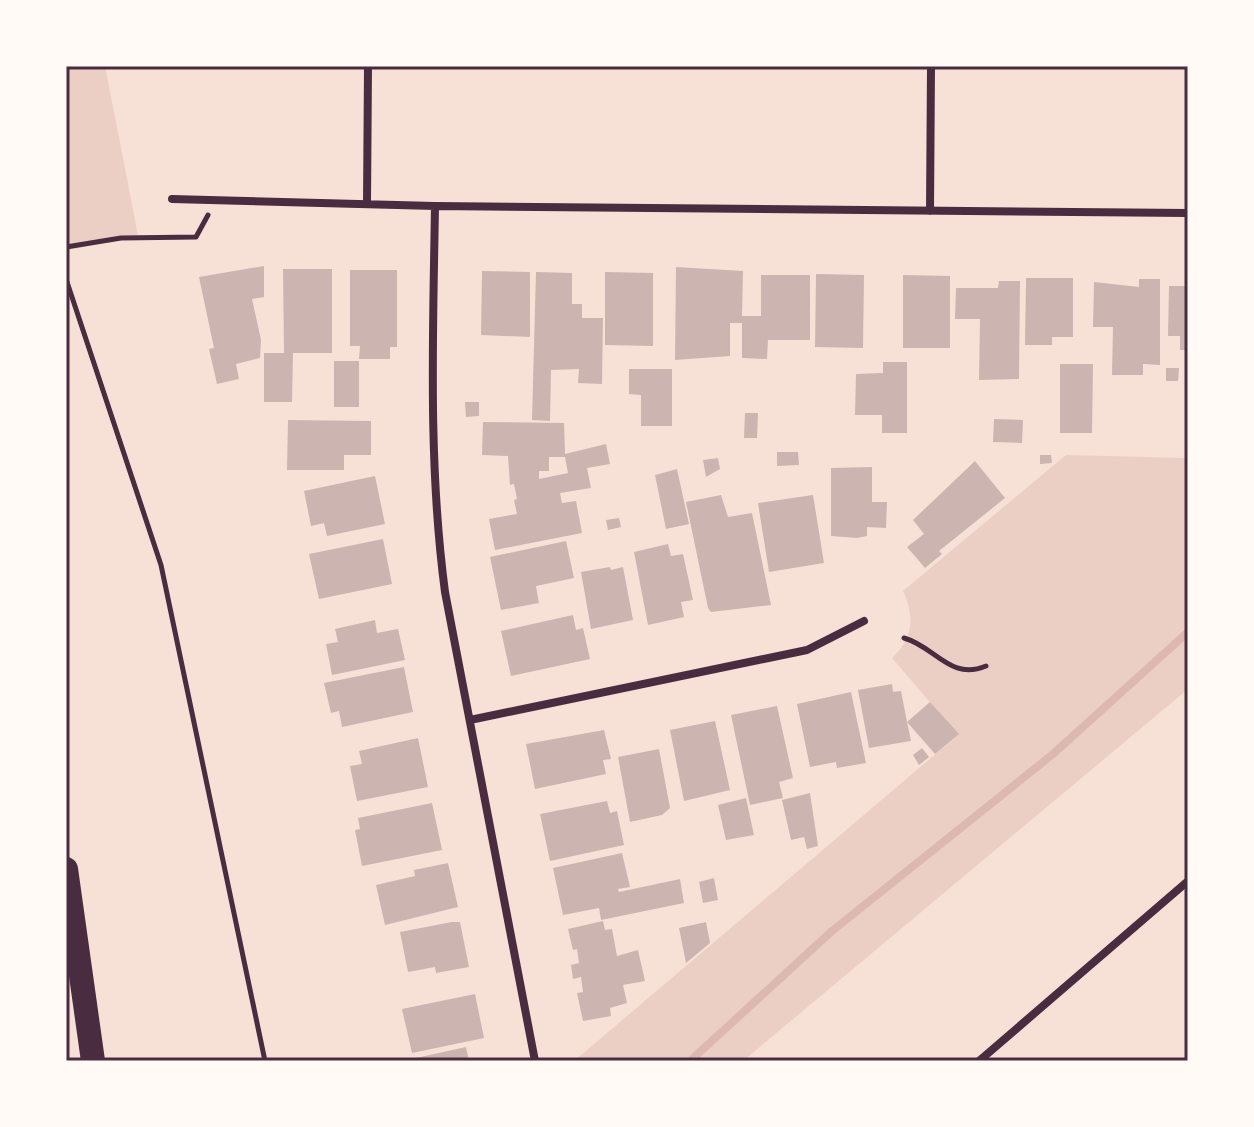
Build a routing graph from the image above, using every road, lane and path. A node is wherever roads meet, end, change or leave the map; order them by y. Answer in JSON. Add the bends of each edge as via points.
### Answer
{"nodes":[{"id":1,"x":368,"y":66,"type":"edge"},
{"id":2,"x":931,"y":66,"type":"edge"},
{"id":3,"x":172,"y":199,"type":"dead end"},
{"id":4,"x":215,"y":200,"type":"junction"},
{"id":5,"x":367,"y":203,"type":"junction"},
{"id":6,"x":435,"y":206,"type":"junction"},
{"id":7,"x":930,"y":211,"type":"junction"},
{"id":8,"x":1188,"y":213,"type":"edge"},
{"id":9,"x":66,"y":247,"type":"edge"},
{"id":10,"x":66,"y":279,"type":"edge"},
{"id":11,"x":864,"y":621,"type":"dead end"},
{"id":12,"x":904,"y":638,"type":"dead end"},
{"id":13,"x":986,"y":666,"type":"dead end"},
{"id":14,"x":470,"y":720,"type":"junction"},
{"id":15,"x":66,"y":869,"type":"edge"},
{"id":16,"x":1188,"y":881,"type":"edge"},
{"id":17,"x":93,"y":1061,"type":"edge"},
{"id":18,"x":265,"y":1061,"type":"edge"},
{"id":19,"x":535,"y":1061,"type":"edge"},
{"id":20,"x":979,"y":1061,"type":"edge"}],
"edges":[{"from":1,"to":5,"type":"street"},
{"from":2,"to":7,"type":"street"},
{"from":3,"to":4,"type":"street"},
{"from":4,"to":5,"type":"street"},
{"from":4,"to":9,"type":"path","via":[[196,237],[121,238]]},
{"from":5,"to":6,"type":"street"},
{"from":6,"to":7,"type":"street"},
{"from":6,"to":14,"type":"street","via":[[436,527]]},
{"from":7,"to":8,"type":"street"},
{"from":10,"to":18,"type":"path","via":[[161,565]]},
{"from":11,"to":14,"type":"street","via":[[807,650]]},
{"from":12,"to":13,"type":"path","via":[[959,670]]},
{"from":14,"to":19,"type":"street"},
{"from":15,"to":17,"type":"highway"},
{"from":16,"to":20,"type":"street"}]}
